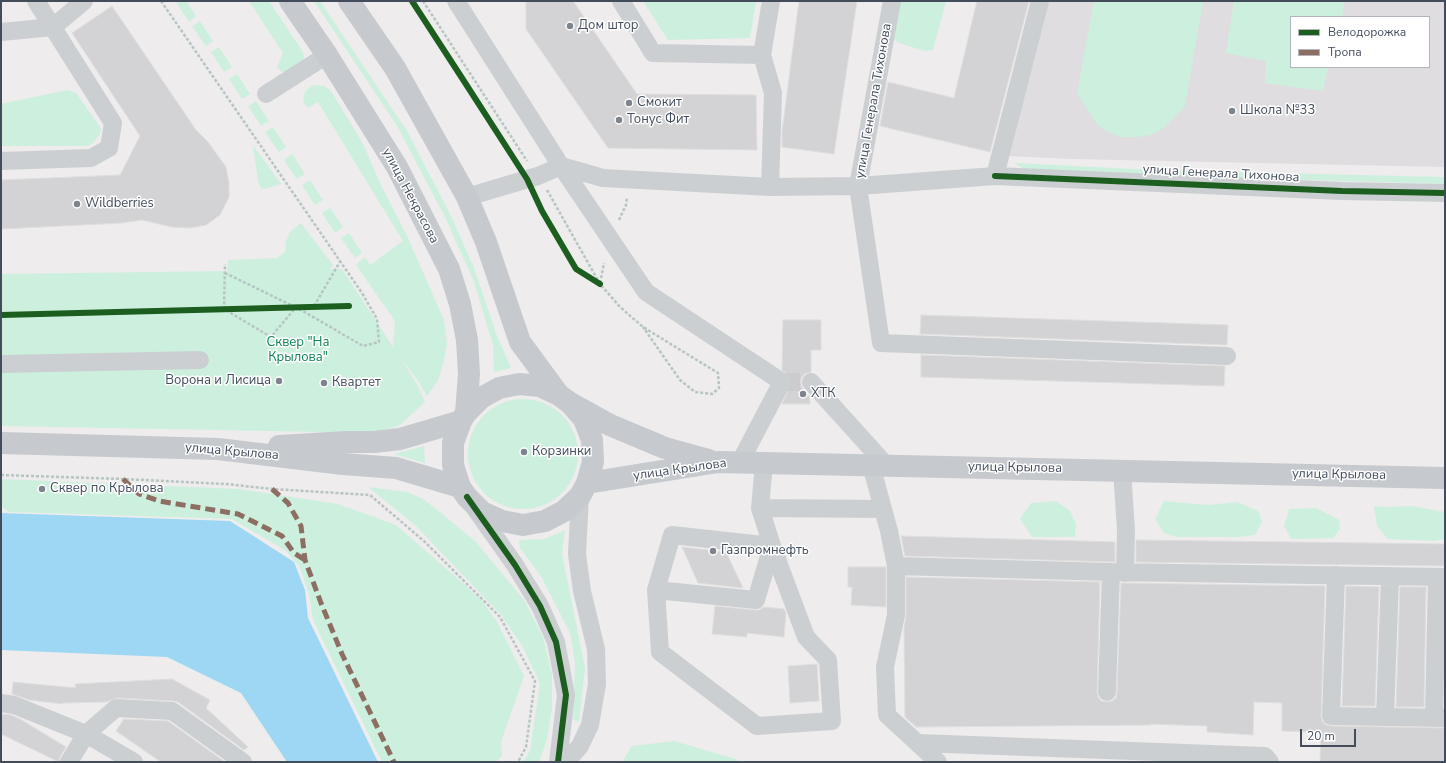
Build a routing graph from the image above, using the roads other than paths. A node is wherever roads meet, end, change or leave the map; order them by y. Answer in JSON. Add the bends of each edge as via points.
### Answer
{"nodes":[{"id":1,"x":36,"y":1,"type":"edge"},
{"id":2,"x":84,"y":1,"type":"edge"},
{"id":3,"x":290,"y":1,"type":"edge"},
{"id":4,"x":349,"y":1,"type":"edge"},
{"id":5,"x":456,"y":1,"type":"edge"},
{"id":6,"x":621,"y":1,"type":"edge"},
{"id":7,"x":771,"y":1,"type":"edge"},
{"id":8,"x":892,"y":1,"type":"edge"},
{"id":9,"x":1040,"y":1,"type":"edge"},
{"id":10,"x":53,"y":27,"type":"junction"},
{"id":11,"x":1,"y":32,"type":"edge"},
{"id":12,"x":327,"y":55,"type":"junction"},
{"id":13,"x":762,"y":55,"type":"junction"},
{"id":14,"x":266,"y":94,"type":"dead end"},
{"id":15,"x":1,"y":161,"type":"edge"},
{"id":16,"x":561,"y":166,"type":"junction"},
{"id":17,"x":995,"y":176,"type":"junction"},
{"id":18,"x":858,"y":186,"type":"junction"},
{"id":19,"x":770,"y":187,"type":"junction"},
{"id":20,"x":1445,"y":193,"type":"edge"},
{"id":21,"x":467,"y":197,"type":"junction"},
{"id":22,"x":1228,"y":356,"type":"dead end"},
{"id":23,"x":200,"y":360,"type":"dead end"},
{"id":24,"x":1,"y":364,"type":"edge"},
{"id":25,"x":810,"y":382,"type":"dead end"},
{"id":26,"x":564,"y":398,"type":"junction"},
{"id":27,"x":463,"y":417,"type":"junction"},
{"id":28,"x":1,"y":443,"type":"edge"},
{"id":29,"x":218,"y":449,"type":"junction"},
{"id":30,"x":718,"y":462,"type":"junction"},
{"id":31,"x":740,"y":462,"type":"junction"},
{"id":32,"x":764,"y":463,"type":"junction"},
{"id":33,"x":879,"y":465,"type":"junction"},
{"id":34,"x":1122,"y":470,"type":"junction"},
{"id":35,"x":1445,"y":478,"type":"edge"},
{"id":36,"x":583,"y":490,"type":"junction"},
{"id":37,"x":463,"y":492,"type":"junction"},
{"id":38,"x":760,"y":508,"type":"junction"},
{"id":39,"x":883,"y":509,"type":"junction"},
{"id":40,"x":772,"y":546,"type":"junction"},
{"id":41,"x":896,"y":566,"type":"junction"},
{"id":42,"x":1118,"y":572,"type":"junction"},
{"id":43,"x":1336,"y":575,"type":"junction"},
{"id":44,"x":1390,"y":576,"type":"junction"},
{"id":45,"x":1441,"y":577,"type":"edge"},
{"id":46,"x":656,"y":590,"type":"junction"},
{"id":47,"x":1107,"y":692,"type":"dead end"},
{"id":48,"x":1,"y":703,"type":"edge"},
{"id":49,"x":1385,"y":717,"type":"junction"},
{"id":50,"x":1440,"y":718,"type":"edge"},
{"id":51,"x":86,"y":734,"type":"junction"},
{"id":52,"x":919,"y":743,"type":"junction"},
{"id":53,"x":69,"y":762,"type":"edge"},
{"id":54,"x":134,"y":762,"type":"edge"},
{"id":55,"x":243,"y":762,"type":"edge"},
{"id":56,"x":558,"y":762,"type":"edge"},
{"id":57,"x":566,"y":762,"type":"edge"},
{"id":58,"x":938,"y":762,"type":"edge"},
{"id":59,"x":1270,"y":762,"type":"edge"}],
"edges":[{"from":1,"to":10,"type":"street"},
{"from":2,"to":10,"type":"street"},
{"from":3,"to":12,"type":"main road","name":"улица Некрасова"},
{"from":4,"to":21,"type":"main road","via":[[395,68]]},
{"from":5,"to":16,"type":"street"},
{"from":6,"to":13,"type":"street","via":[[653,54]]},
{"from":7,"to":13,"type":"street"},
{"from":8,"to":18,"type":"street","name":"улица Генерала Тихонова"},
{"from":9,"to":17,"type":"street"},
{"from":10,"to":11,"type":"street"},
{"from":10,"to":15,"type":"street","via":[[113,123],[109,148],[91,158]]},
{"from":12,"to":14,"type":"street"},
{"from":12,"to":27,"type":"main road","name":"улица Некрасова","via":[[397,167],[449,269],[460,304],[467,340],[469,374]]},
{"from":13,"to":19,"type":"street","via":[[773,93]]},
{"from":16,"to":19,"type":"street","name":"улица Генерала Тихонова","via":[[603,178]]},
{"from":16,"to":21,"type":"street","via":[[538,176]]},
{"from":16,"to":31,"type":"street","via":[[646,292],[782,382]]},
{"from":17,"to":18,"type":"street","name":"улица Генерала Тихонова"},
{"from":17,"to":20,"type":"street","name":"улица Генерала Тихонова"},
{"from":18,"to":19,"type":"street","name":"улица Генерала Тихонова"},
{"from":18,"to":22,"type":"street","name":"улица Генерала Тихонова","via":[[881,343]]},
{"from":21,"to":26,"type":"main road","via":[[486,242],[520,342]]},
{"from":23,"to":24,"type":"street"},
{"from":25,"to":33,"type":"street"},
{"from":26,"to":27,"type":"main road","via":[[540,386],[519,384],[499,388],[481,398]]},
{"from":26,"to":30,"type":"main road","via":[[610,425],[665,448]]},
{"from":26,"to":36,"type":"main road","via":[[584,420],[592,440],[593,462]]},
{"from":27,"to":29,"type":"main road","via":[[394,440]]},
{"from":27,"to":37,"type":"main road","via":[[454,442],[453,458]]},
{"from":28,"to":29,"type":"main road","name":"улица Крылова"},
{"from":29,"to":37,"type":"main road","name":"улица Крылова","via":[[396,468]]},
{"from":30,"to":31,"type":"main road","name":"улица Крылова"},
{"from":30,"to":36,"type":"main road","name":"улица Крылова"},
{"from":31,"to":32,"type":"main road","name":"улица Крылова"},
{"from":32,"to":33,"type":"main road","name":"улица Крылова"},
{"from":32,"to":38,"type":"street"},
{"from":33,"to":34,"type":"main road","name":"улица Крылова"},
{"from":33,"to":39,"type":"street"},
{"from":34,"to":35,"type":"main road","name":"улица Крылова"},
{"from":34,"to":42,"type":"street","via":[[1126,530]]},
{"from":36,"to":37,"type":"main road","name":"улица Крылова","via":[[564,511],[545,521],[523,525],[502,522],[482,512]]},
{"from":36,"to":57,"type":"street","via":[[577,554],[582,591],[596,649],[597,684],[590,724],[580,746]]},
{"from":37,"to":56,"type":"street","via":[[515,565],[540,606],[556,642],[566,695]]},
{"from":38,"to":39,"type":"street"},
{"from":38,"to":40,"type":"street"},
{"from":39,"to":41,"type":"street"},
{"from":40,"to":46,"type":"street","via":[[756,600]]},
{"from":40,"to":46,"type":"street","via":[[672,535]]},
{"from":40,"to":46,"type":"street","via":[[806,637],[828,660],[832,721],[757,726],[660,652]]},
{"from":41,"to":42,"type":"street"},
{"from":41,"to":52,"type":"street","via":[[896,615],[885,667],[887,715]]},
{"from":42,"to":43,"type":"street"},
{"from":42,"to":47,"type":"street"},
{"from":43,"to":44,"type":"street"},
{"from":43,"to":49,"type":"street","via":[[1331,716]]},
{"from":44,"to":45,"type":"street"},
{"from":44,"to":49,"type":"street"},
{"from":45,"to":50,"type":"street"},
{"from":48,"to":51,"type":"street","via":[[14,705]]},
{"from":49,"to":50,"type":"street"},
{"from":51,"to":53,"type":"street"},
{"from":51,"to":54,"type":"street"},
{"from":51,"to":55,"type":"street","via":[[116,708],[172,711]]},
{"from":52,"to":58,"type":"street"},
{"from":52,"to":59,"type":"street","via":[[1265,756]]}]}
